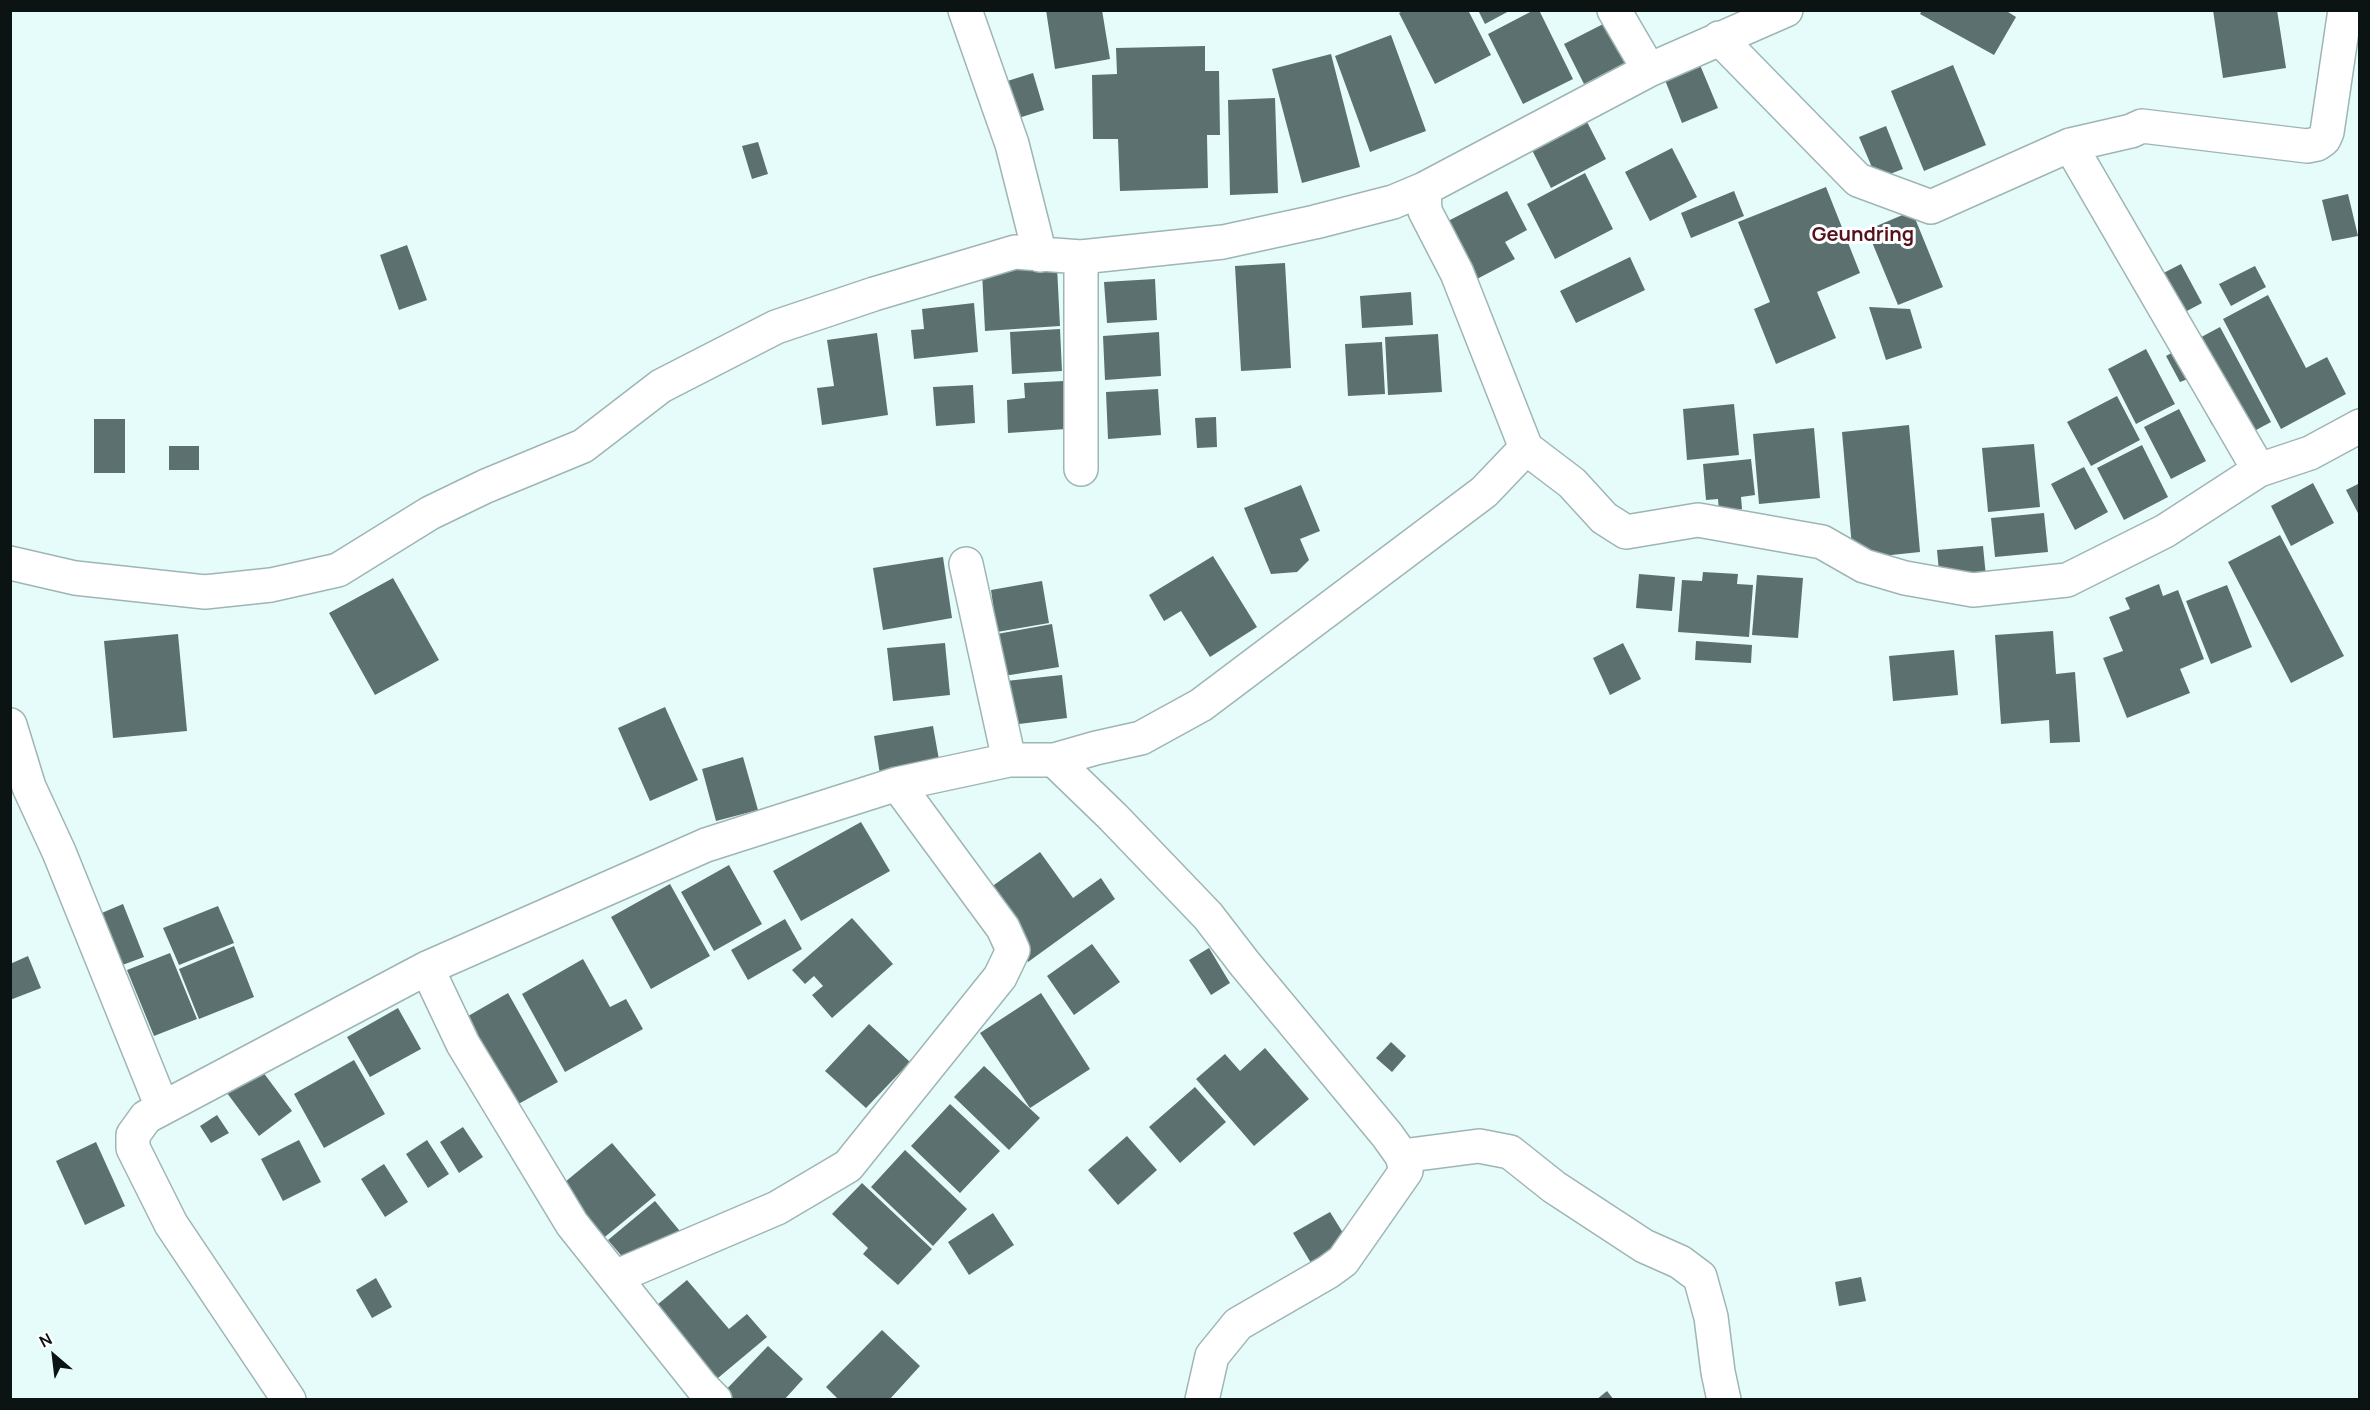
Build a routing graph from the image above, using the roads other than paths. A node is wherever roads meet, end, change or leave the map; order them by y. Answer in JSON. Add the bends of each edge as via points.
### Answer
{"nodes":[{"id":1,"x":965,"y":10,"type":"edge"},
{"id":2,"x":1614,"y":10,"type":"edge"},
{"id":3,"x":1785,"y":10,"type":"edge"},
{"id":4,"x":2345,"y":10,"type":"edge"},
{"id":5,"x":1719,"y":38,"type":"junction"},
{"id":6,"x":1649,"y":70,"type":"junction"},
{"id":7,"x":2070,"y":145,"type":"junction"},
{"id":8,"x":1424,"y":189,"type":"junction"},
{"id":9,"x":1040,"y":255,"type":"junction"},
{"id":10,"x":1081,"y":256,"type":"junction"},
{"id":11,"x":2360,"y":426,"type":"edge"},
{"id":12,"x":1526,"y":448,"type":"junction"},
{"id":13,"x":1081,"y":468,"type":"dead end"},
{"id":14,"x":2259,"y":470,"type":"junction"},
{"id":15,"x":10,"y":563,"type":"edge"},
{"id":16,"x":966,"y":564,"type":"dead end"},
{"id":17,"x":10,"y":725,"type":"edge"},
{"id":18,"x":1009,"y":759,"type":"junction"},
{"id":19,"x":1053,"y":760,"type":"junction"},
{"id":20,"x":897,"y":784,"type":"junction"},
{"id":21,"x":428,"y":968,"type":"junction"},
{"id":22,"x":162,"y":1107,"type":"junction"},
{"id":23,"x":1402,"y":1156,"type":"junction"},
{"id":24,"x":615,"y":1277,"type":"junction"},
{"id":25,"x":289,"y":1400,"type":"edge"},
{"id":26,"x":715,"y":1400,"type":"edge"},
{"id":27,"x":1202,"y":1400,"type":"edge"},
{"id":28,"x":1724,"y":1400,"type":"edge"}],
"edges":[{"from":1,"to":9,"type":"street","via":[[1012,144]]},
{"from":2,"to":6,"type":"street"},
{"from":3,"to":5,"type":"street"},
{"from":4,"to":7,"type":"street","via":[[2327,132],[2317,144],[2307,146],[2142,126]]},
{"from":5,"to":6,"type":"street"},
{"from":5,"to":7,"type":"street","via":[[1858,180],[1931,207]]},
{"from":6,"to":8,"type":"street"},
{"from":7,"to":14,"type":"street"},
{"from":8,"to":10,"type":"street","via":[[1382,205],[1223,242]]},
{"from":8,"to":12,"type":"street","via":[[1425,211],[1457,273]]},
{"from":9,"to":10,"type":"street"},
{"from":9,"to":15,"type":"street","via":[[1015,252],[776,327],[661,386],[583,446],[430,513],[338,570],[271,585],[205,592],[75,578]]},
{"from":10,"to":13,"type":"street"},
{"from":11,"to":14,"type":"street","via":[[2310,453]]},
{"from":12,"to":14,"type":"street","via":[[1572,483],[1604,518],[1626,532],[1698,520],[1821,542],[1864,566],[1973,590],[2067,580],[2165,531]]},
{"from":12,"to":19,"type":"street","via":[[1484,492],[1201,705],[1141,738]]},
{"from":16,"to":18,"type":"street"},
{"from":17,"to":22,"type":"street","via":[[29,787]]},
{"from":18,"to":19,"type":"street"},
{"from":18,"to":20,"type":"street"},
{"from":19,"to":23,"type":"street","via":[[1208,916]]},
{"from":20,"to":21,"type":"street","via":[[706,845]]},
{"from":20,"to":24,"type":"street","via":[[1004,928],[1013,950],[1000,977],[848,1166],[777,1208]]},
{"from":21,"to":22,"type":"street"},
{"from":21,"to":24,"type":"street","via":[[463,1044],[534,1165],[572,1224]]},
{"from":22,"to":25,"type":"street","via":[[136,1127],[133,1148],[171,1224]]},
{"from":23,"to":27,"type":"street","via":[[1406,1171],[1343,1261],[1238,1324],[1212,1356]]},
{"from":23,"to":28,"type":"street","via":[[1479,1146],[1510,1152],[1554,1187],[1700,1277],[1711,1317]]},
{"from":24,"to":26,"type":"street"}]}
